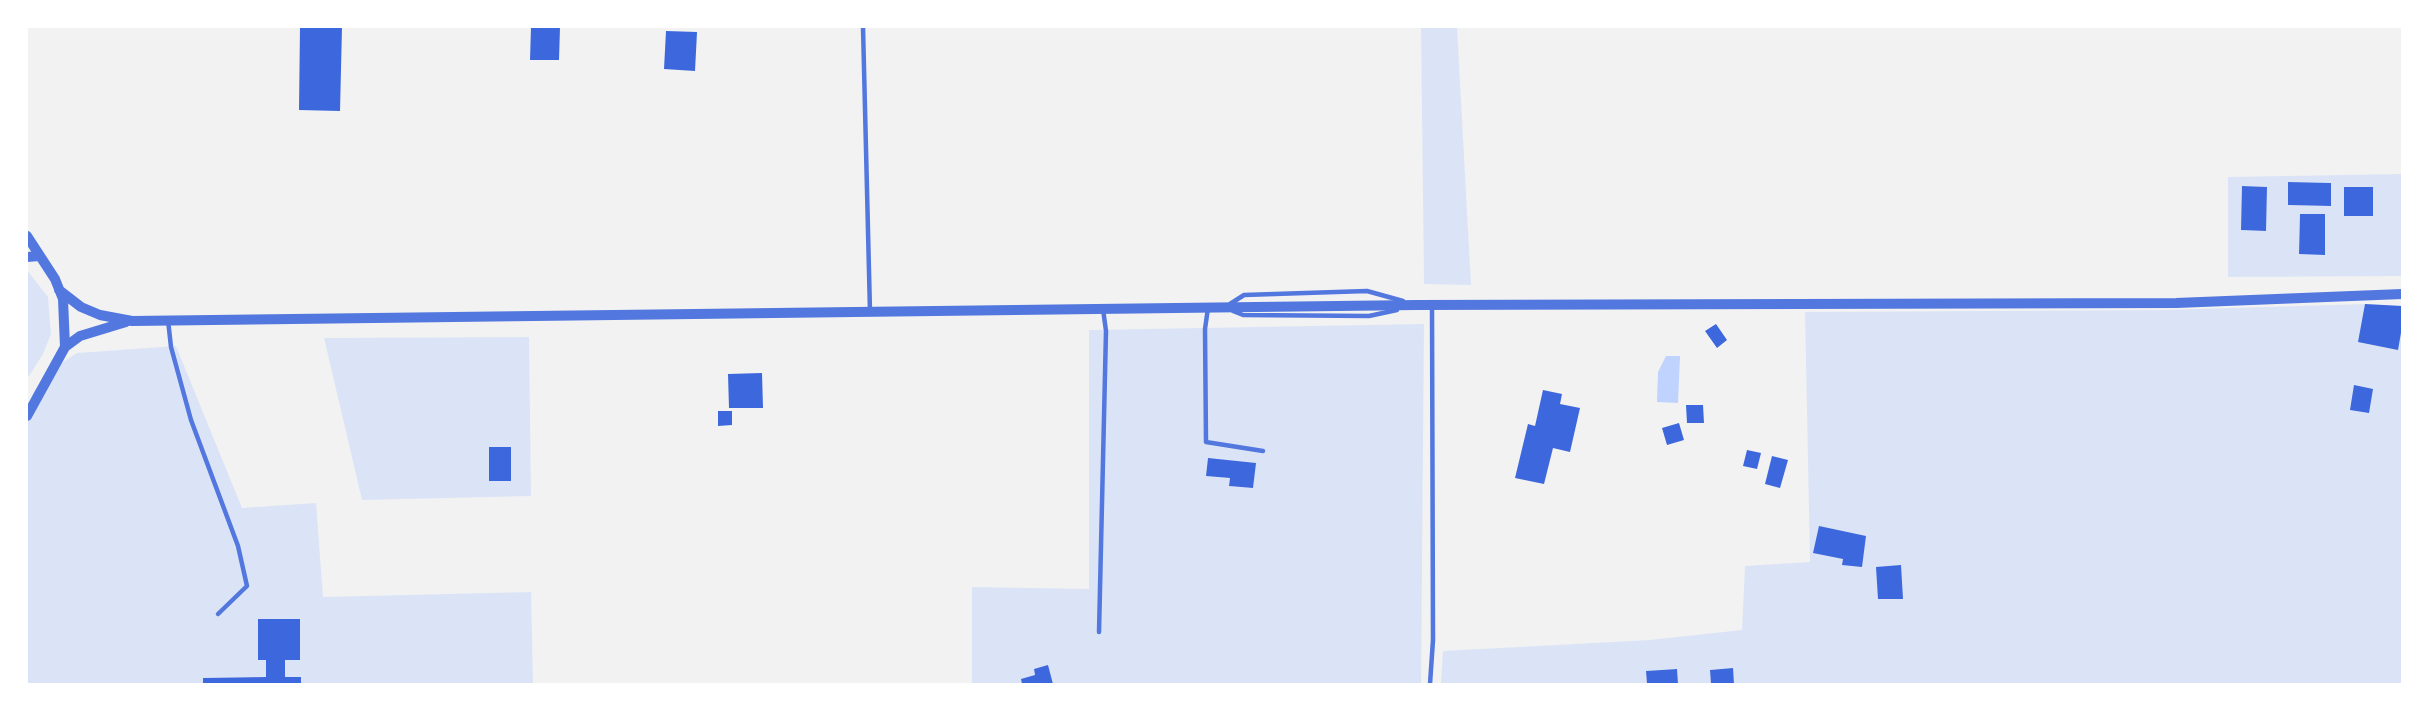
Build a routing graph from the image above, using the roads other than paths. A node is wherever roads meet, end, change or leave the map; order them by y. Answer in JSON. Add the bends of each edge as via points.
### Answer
{"nodes":[{"id":1,"x":863,"y":27,"type":"edge"},
{"id":2,"x":27,"y":236,"type":"edge"},
{"id":3,"x":39,"y":256,"type":"junction"},
{"id":4,"x":27,"y":257,"type":"edge"},
{"id":5,"x":59,"y":290,"type":"junction"},
{"id":6,"x":2402,"y":294,"type":"edge"},
{"id":7,"x":1432,"y":305,"type":"junction"},
{"id":8,"x":1208,"y":308,"type":"junction"},
{"id":9,"x":1104,"y":309,"type":"junction"},
{"id":10,"x":870,"y":312,"type":"junction"},
{"id":11,"x":168,"y":320,"type":"junction"},
{"id":12,"x":132,"y":321,"type":"junction"},
{"id":13,"x":65,"y":347,"type":"junction"},
{"id":14,"x":27,"y":392,"type":"edge"},
{"id":15,"x":40,"y":392,"type":"junction"},
{"id":16,"x":27,"y":416,"type":"edge"},
{"id":17,"x":1263,"y":451,"type":"dead end"},
{"id":18,"x":218,"y":614,"type":"dead end"},
{"id":19,"x":1099,"y":632,"type":"dead end"},
{"id":20,"x":1430,"y":684,"type":"edge"}],
"edges":[{"from":1,"to":10,"type":"lane"},
{"from":2,"to":3,"type":"street"},
{"from":3,"to":4,"type":"street"},
{"from":3,"to":5,"type":"street"},
{"from":5,"to":12,"type":"street","via":[[81,307]]},
{"from":5,"to":13,"type":"street","via":[[63,299]]},
{"from":6,"to":7,"type":"street","via":[[2164,303]]},
{"from":7,"to":8,"type":"street"},
{"from":7,"to":20,"type":"lane"},
{"from":8,"to":9,"type":"street"},
{"from":8,"to":17,"type":"lane","via":[[1204,329],[1206,442]]},
{"from":9,"to":10,"type":"street"},
{"from":9,"to":19,"type":"lane"},
{"from":10,"to":11,"type":"street"},
{"from":11,"to":12,"type":"street"},
{"from":11,"to":18,"type":"lane","via":[[191,420],[238,546],[247,586]]},
{"from":12,"to":13,"type":"street","via":[[80,336]]},
{"from":13,"to":15,"type":"street"},
{"from":14,"to":15,"type":"street"},
{"from":15,"to":16,"type":"street"}]}
